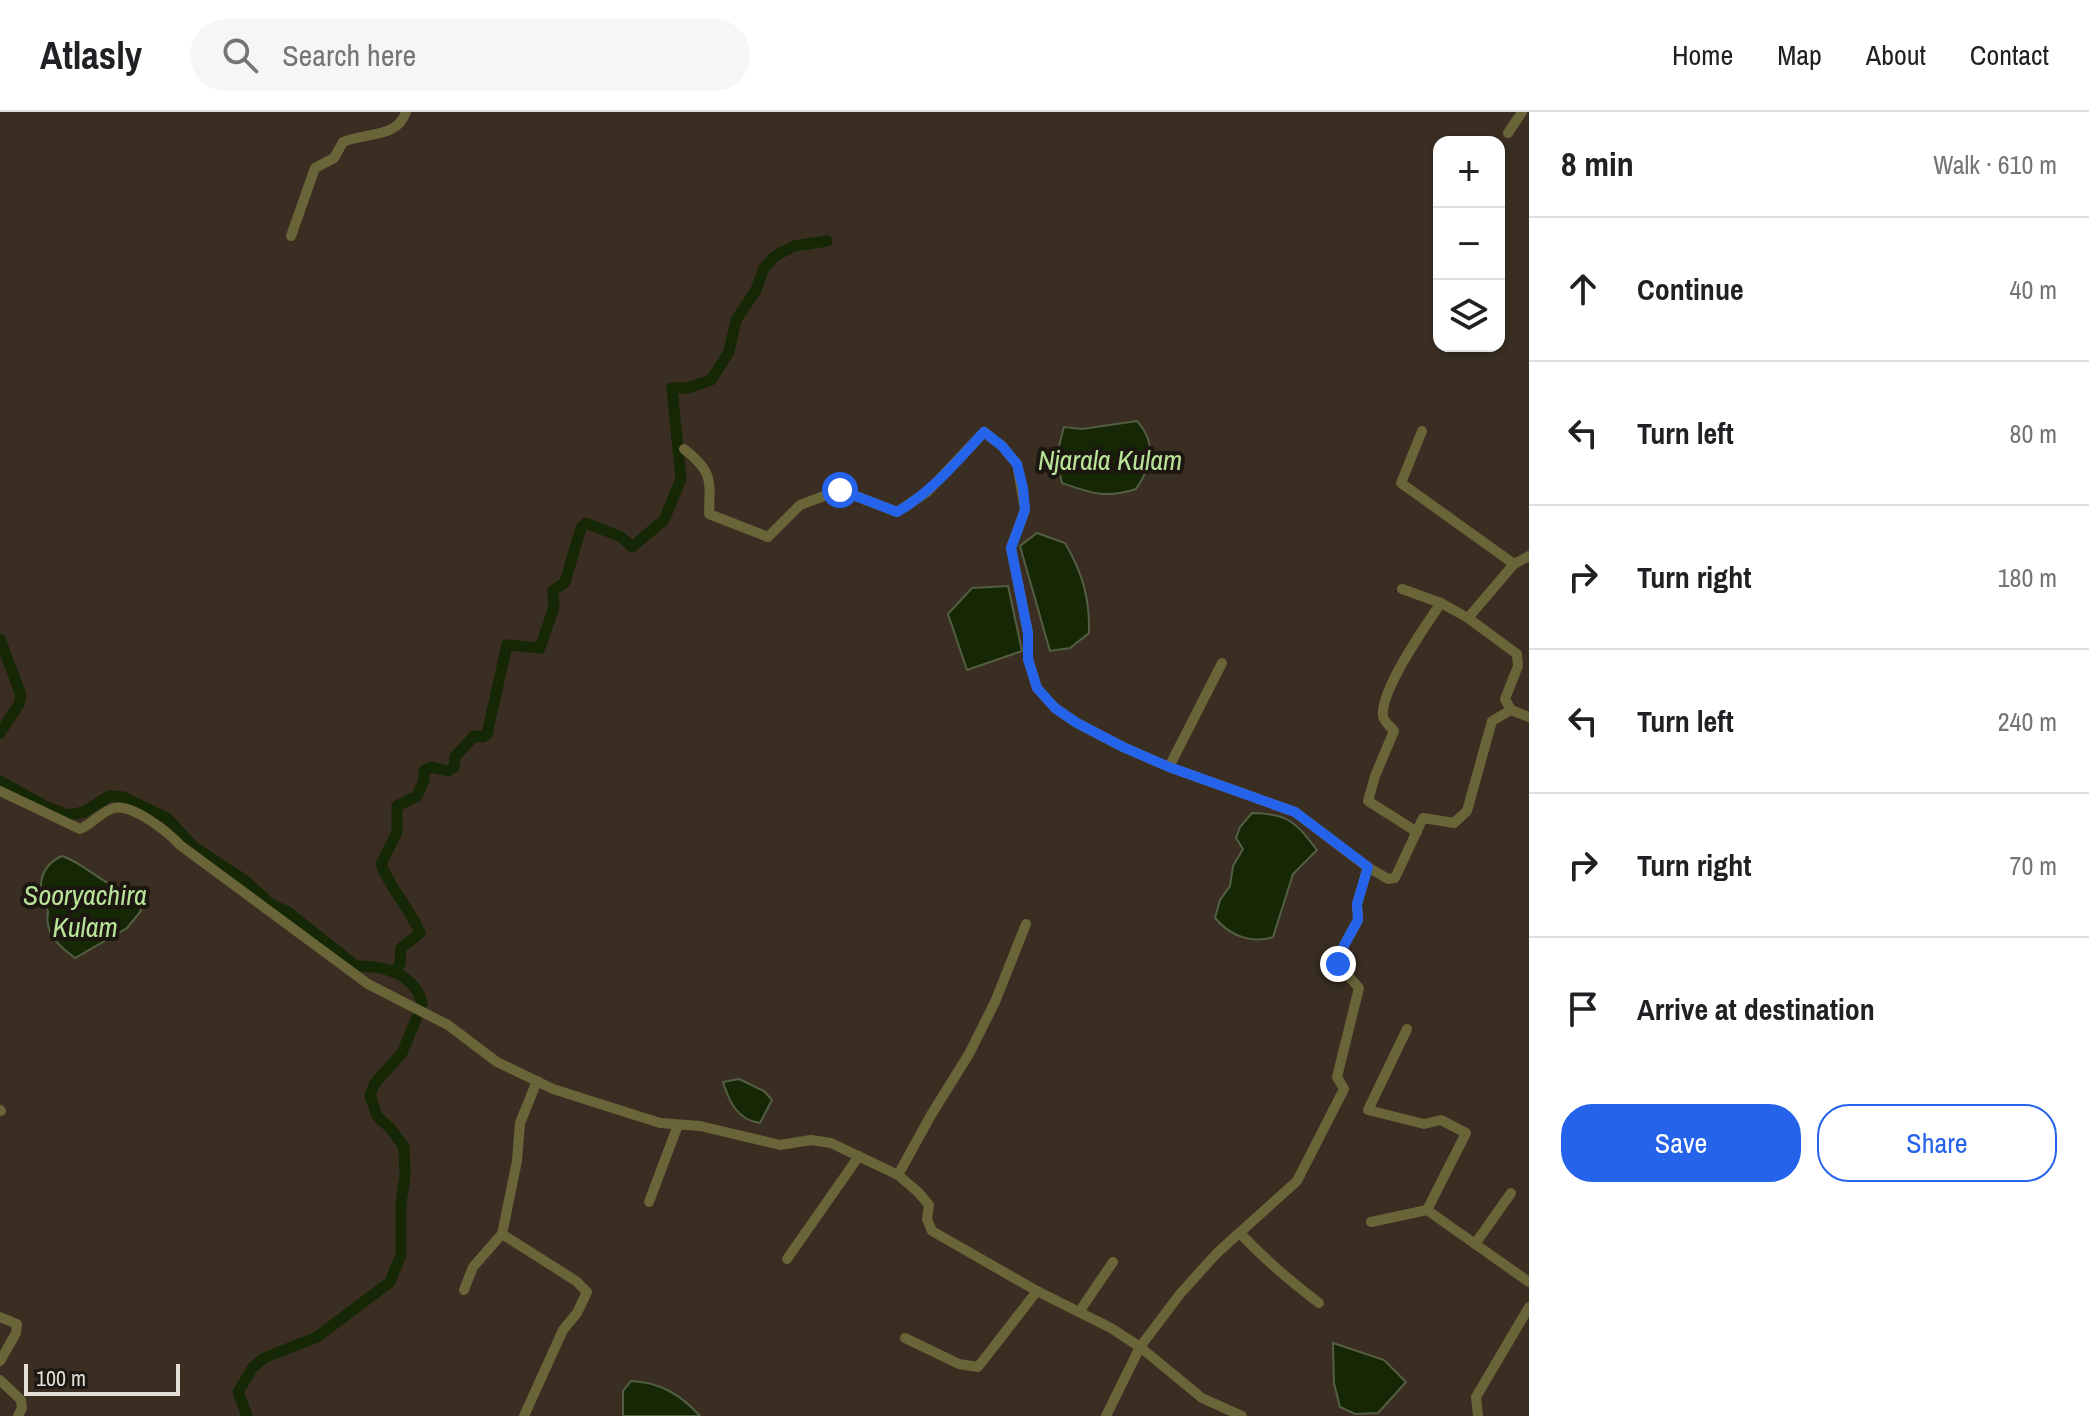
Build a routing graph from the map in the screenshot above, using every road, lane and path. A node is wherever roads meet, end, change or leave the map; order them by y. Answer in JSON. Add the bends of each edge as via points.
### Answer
{"nodes":[{"id":1,"x":406,"y":112,"type":"edge"},
{"id":2,"x":1522,"y":112,"type":"edge"},
{"id":3,"x":1508,"y":133,"type":"dead end"},
{"id":4,"x":291,"y":236,"type":"dead end"},
{"id":5,"x":1422,"y":431,"type":"dead end"},
{"id":6,"x":684,"y":449,"type":"dead end"},
{"id":7,"x":1529,"y":556,"type":"edge"},
{"id":8,"x":1514,"y":564,"type":"junction"},
{"id":9,"x":1402,"y":589,"type":"dead end"},
{"id":10,"x":1441,"y":603,"type":"junction"},
{"id":11,"x":1468,"y":618,"type":"junction"},
{"id":12,"x":1222,"y":663,"type":"dead end"},
{"id":13,"x":1511,"y":710,"type":"junction"},
{"id":14,"x":1529,"y":717,"type":"edge"},
{"id":15,"x":1169,"y":767,"type":"junction"},
{"id":16,"x":0,"y":791,"type":"edge"},
{"id":17,"x":1417,"y":832,"type":"junction"},
{"id":18,"x":1368,"y":867,"type":"junction"},
{"id":19,"x":1026,"y":924,"type":"dead end"},
{"id":20,"x":1407,"y":1029,"type":"dead end"},
{"id":21,"x":537,"y":1081,"type":"junction"},
{"id":22,"x":678,"y":1125,"type":"junction"},
{"id":23,"x":859,"y":1156,"type":"junction"},
{"id":24,"x":898,"y":1175,"type":"junction"},
{"id":25,"x":1511,"y":1193,"type":"dead end"},
{"id":26,"x":649,"y":1202,"type":"dead end"},
{"id":27,"x":1427,"y":1210,"type":"junction"},
{"id":28,"x":1371,"y":1222,"type":"dead end"},
{"id":29,"x":1240,"y":1233,"type":"junction"},
{"id":30,"x":502,"y":1234,"type":"junction"},
{"id":31,"x":1475,"y":1244,"type":"junction"},
{"id":32,"x":787,"y":1259,"type":"dead end"},
{"id":33,"x":1113,"y":1262,"type":"dead end"},
{"id":34,"x":1529,"y":1282,"type":"edge"},
{"id":35,"x":464,"y":1290,"type":"dead end"},
{"id":36,"x":1037,"y":1291,"type":"junction"},
{"id":37,"x":1319,"y":1303,"type":"dead end"},
{"id":38,"x":1529,"y":1307,"type":"edge"},
{"id":39,"x":1079,"y":1312,"type":"junction"},
{"id":40,"x":0,"y":1317,"type":"edge"},
{"id":41,"x":905,"y":1338,"type":"dead end"},
{"id":42,"x":1140,"y":1347,"type":"junction"},
{"id":43,"x":0,"y":1361,"type":"edge"},
{"id":44,"x":0,"y":1380,"type":"edge"},
{"id":45,"x":18,"y":1416,"type":"edge"},
{"id":46,"x":524,"y":1416,"type":"edge"},
{"id":47,"x":1106,"y":1416,"type":"edge"},
{"id":48,"x":1242,"y":1416,"type":"edge"},
{"id":49,"x":1478,"y":1416,"type":"edge"}],
"edges":[{"from":1,"to":4,"type":"street","via":[[392,130],[343,142],[334,158],[315,168]]},
{"from":2,"to":3,"type":"street"},
{"from":5,"to":8,"type":"street","via":[[1401,483]]},
{"from":6,"to":15,"type":"street","via":[[710,476],[709,514],[768,537],[800,505],[840,490],[897,512],[948,472],[984,432],[1017,464],[1023,488],[1025,510],[1011,548],[1037,688],[1077,723]]},
{"from":7,"to":8,"type":"street"},
{"from":8,"to":11,"type":"street"},
{"from":9,"to":10,"type":"street"},
{"from":10,"to":11,"type":"street"},
{"from":10,"to":17,"type":"street","via":[[1396,671],[1382,714],[1394,731],[1368,801]]},
{"from":11,"to":13,"type":"street","via":[[1517,654],[1518,666],[1505,699]]},
{"from":12,"to":15,"type":"street"},
{"from":13,"to":14,"type":"street"},
{"from":13,"to":17,"type":"street","via":[[1492,721],[1467,811],[1454,823],[1423,818]]},
{"from":15,"to":18,"type":"street","via":[[1295,812]]},
{"from":16,"to":21,"type":"street","via":[[80,829],[112,808],[165,828],[180,845],[368,984],[448,1025],[497,1062]]},
{"from":17,"to":18,"type":"street","via":[[1395,878]]},
{"from":18,"to":29,"type":"street","via":[[1358,920],[1338,964],[1359,988],[1337,1077],[1344,1089],[1297,1181]]},
{"from":19,"to":24,"type":"street","via":[[969,1054]]},
{"from":20,"to":27,"type":"street","via":[[1368,1110],[1424,1124],[1441,1120],[1466,1133]]},
{"from":21,"to":22,"type":"street"},
{"from":21,"to":30,"type":"street","via":[[520,1123]]},
{"from":22,"to":23,"type":"street","via":[[780,1145],[831,1143]]},
{"from":22,"to":26,"type":"street"},
{"from":23,"to":24,"type":"street"},
{"from":23,"to":32,"type":"street"},
{"from":24,"to":36,"type":"street","via":[[929,1205],[932,1231]]},
{"from":25,"to":31,"type":"street"},
{"from":27,"to":28,"type":"street"},
{"from":27,"to":31,"type":"street"},
{"from":29,"to":37,"type":"street","via":[[1270,1266]]},
{"from":29,"to":42,"type":"street","via":[[1180,1294]]},
{"from":30,"to":35,"type":"street","via":[[473,1267]]},
{"from":30,"to":46,"type":"street","via":[[587,1292],[563,1330]]},
{"from":31,"to":34,"type":"street"},
{"from":33,"to":39,"type":"street"},
{"from":36,"to":39,"type":"street"},
{"from":36,"to":41,"type":"street","via":[[978,1367],[959,1364]]},
{"from":38,"to":49,"type":"street","via":[[1476,1397]]},
{"from":39,"to":42,"type":"street"},
{"from":40,"to":43,"type":"street","via":[[17,1324]]},
{"from":42,"to":47,"type":"street"},
{"from":42,"to":48,"type":"street","via":[[1202,1398]]},
{"from":44,"to":45,"type":"street","via":[[21,1400]]}]}
